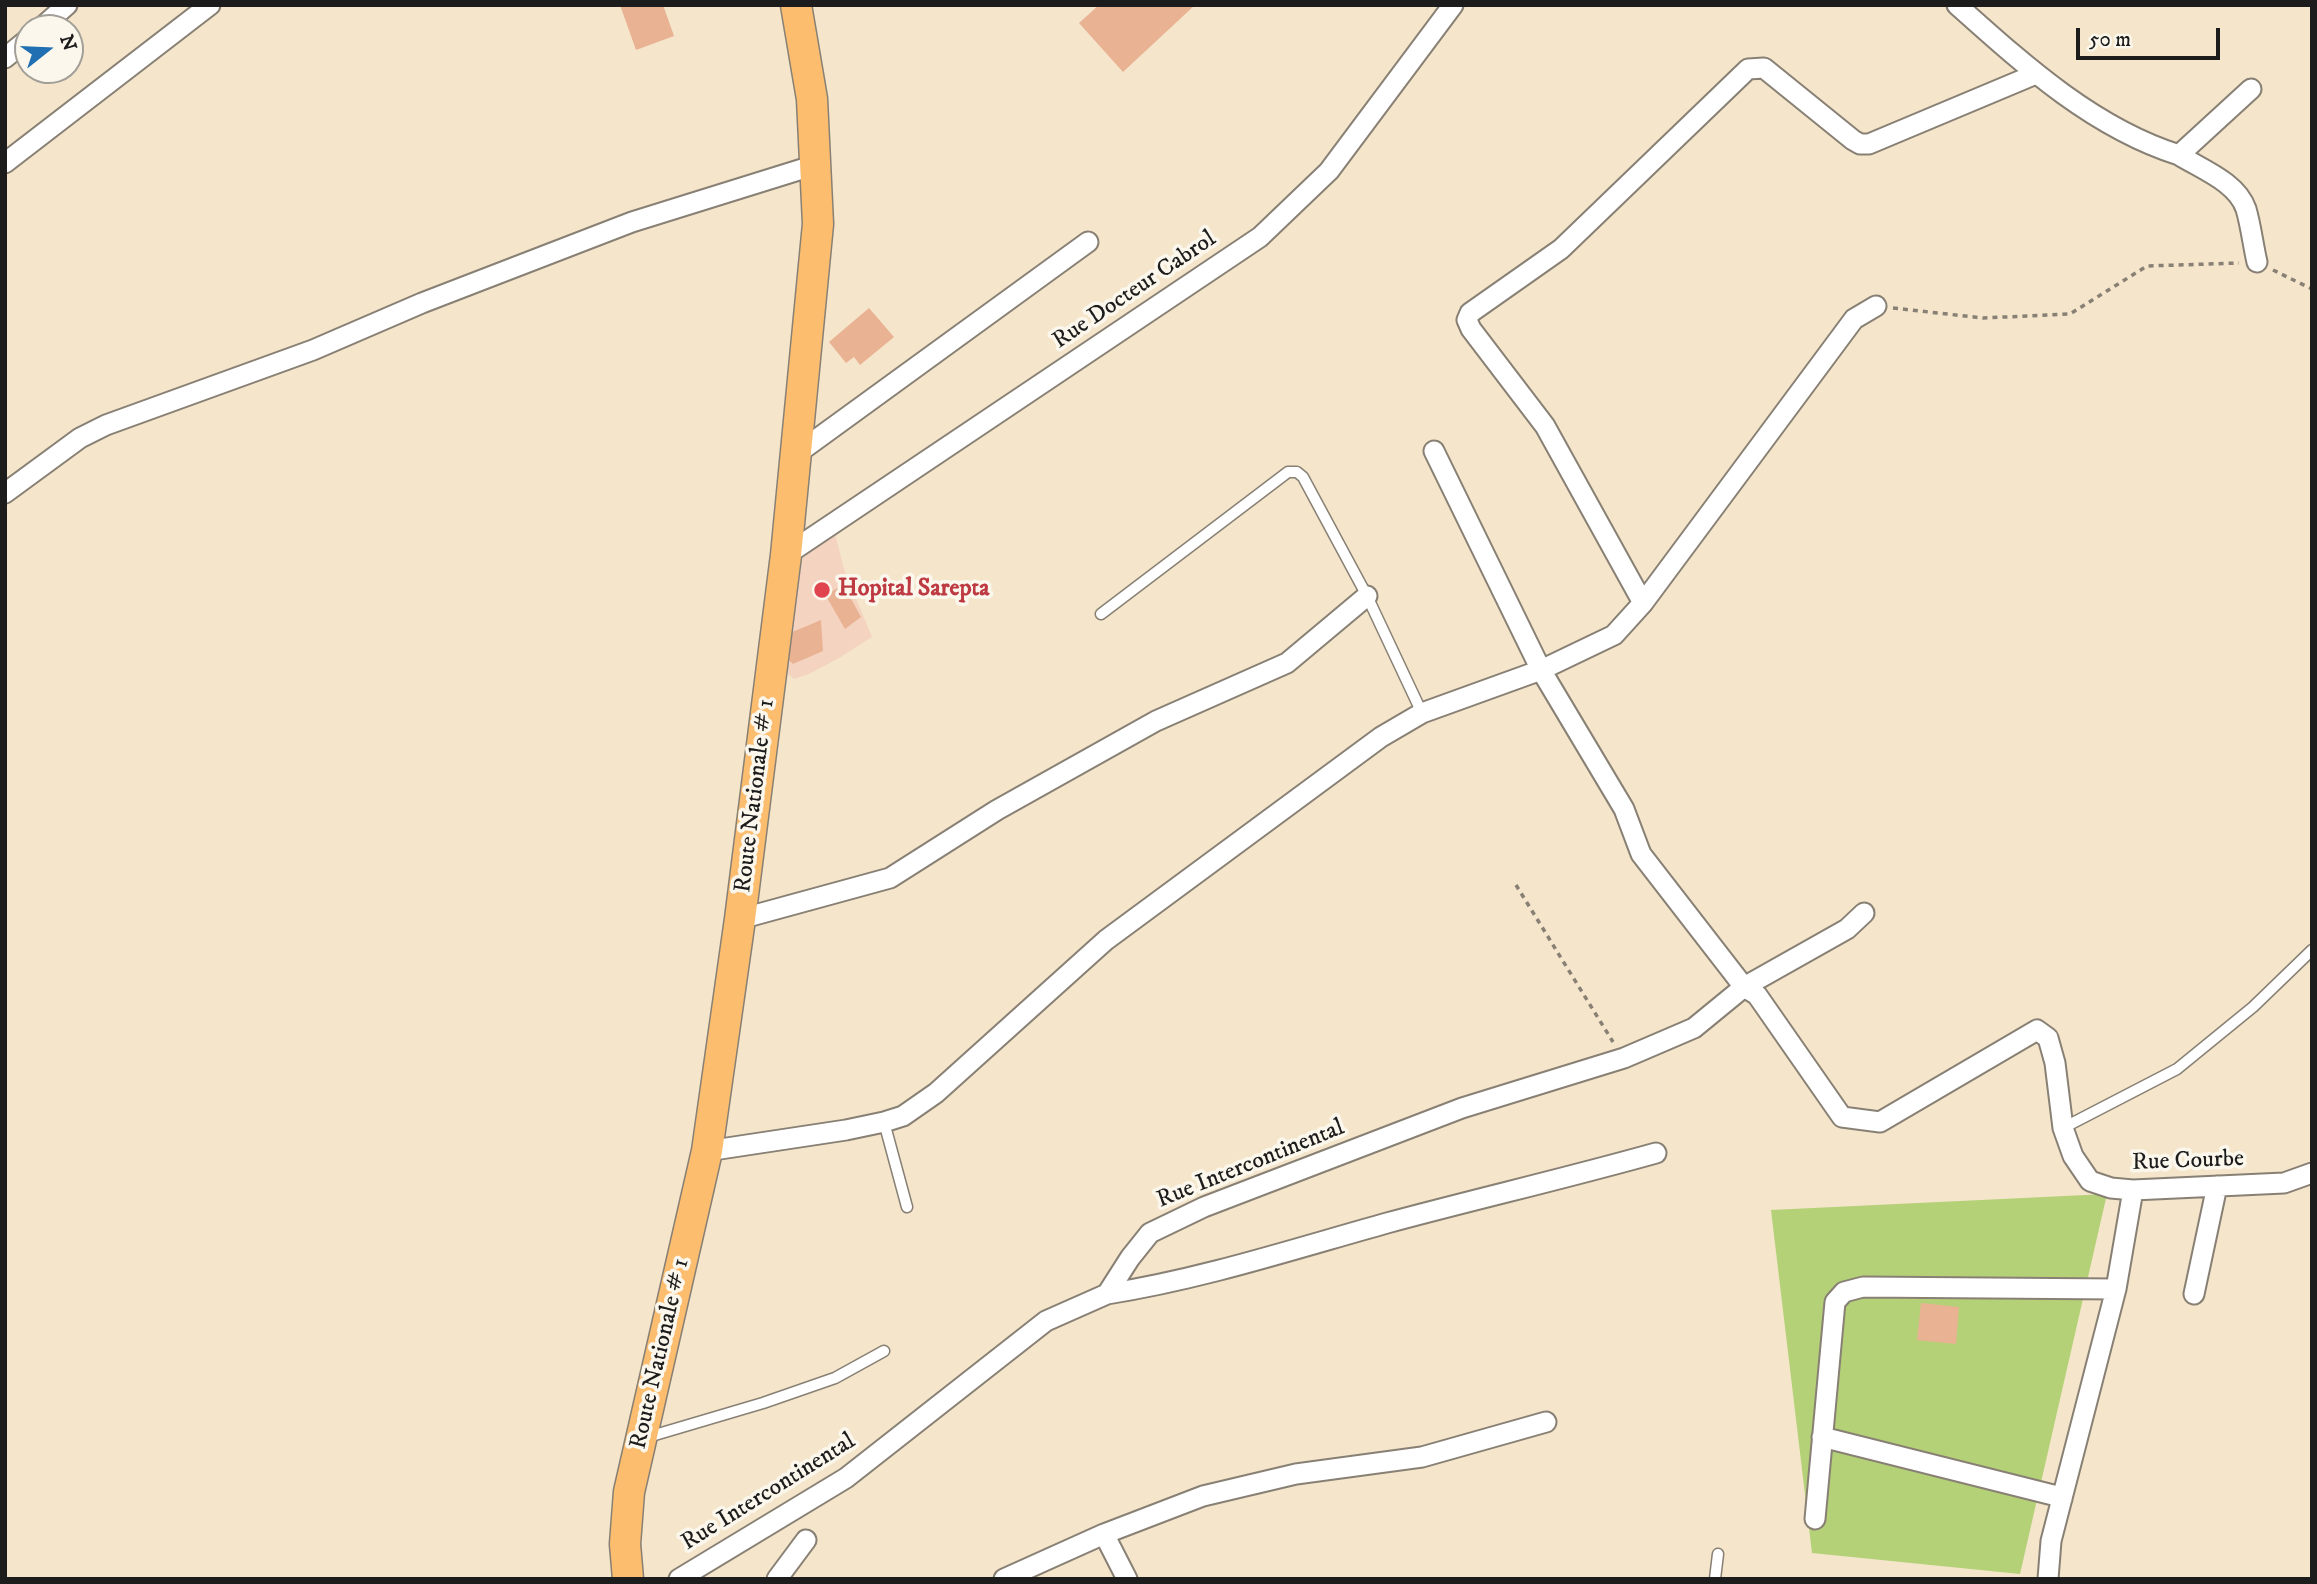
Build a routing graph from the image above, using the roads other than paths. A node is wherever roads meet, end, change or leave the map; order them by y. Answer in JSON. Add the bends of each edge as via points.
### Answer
{"nodes":[{"id":1,"x":210,"y":5,"type":"edge"},
{"id":2,"x":796,"y":5,"type":"edge"},
{"id":3,"x":1453,"y":5,"type":"edge"},
{"id":4,"x":1957,"y":5,"type":"edge"},
{"id":5,"x":2035,"y":75,"type":"junction"},
{"id":6,"x":2251,"y":89,"type":"dead end"},
{"id":7,"x":2179,"y":155,"type":"junction"},
{"id":8,"x":5,"y":163,"type":"edge"},
{"id":9,"x":815,"y":165,"type":"junction"},
{"id":10,"x":1088,"y":242,"type":"dead end"},
{"id":11,"x":2257,"y":262,"type":"road end"},
{"id":12,"x":1875,"y":306,"type":"road end"},
{"id":13,"x":1434,"y":451,"type":"dead end"},
{"id":14,"x":796,"y":455,"type":"junction"},
{"id":15,"x":5,"y":493,"type":"edge"},
{"id":16,"x":786,"y":555,"type":"junction"},
{"id":17,"x":1367,"y":596,"type":"junction"},
{"id":18,"x":1643,"y":603,"type":"junction"},
{"id":19,"x":1101,"y":614,"type":"dead end"},
{"id":20,"x":1541,"y":670,"type":"junction"},
{"id":21,"x":1422,"y":713,"type":"junction"},
{"id":22,"x":1864,"y":913,"type":"dead end"},
{"id":23,"x":740,"y":919,"type":"junction"},
{"id":24,"x":2312,"y":950,"type":"edge"},
{"id":25,"x":1751,"y":991,"type":"junction"},
{"id":26,"x":884,"y":1122,"type":"junction"},
{"id":27,"x":2063,"y":1128,"type":"junction"},
{"id":28,"x":707,"y":1151,"type":"junction"},
{"id":29,"x":1656,"y":1153,"type":"dead end"},
{"id":30,"x":2312,"y":1173,"type":"edge"},
{"id":31,"x":2217,"y":1186,"type":"junction"},
{"id":32,"x":2133,"y":1190,"type":"junction"},
{"id":33,"x":907,"y":1207,"type":"dead end"},
{"id":34,"x":2116,"y":1289,"type":"junction"},
{"id":35,"x":1107,"y":1294,"type":"junction"},
{"id":36,"x":2194,"y":1294,"type":"dead end"},
{"id":37,"x":884,"y":1352,"type":"dead end"},
{"id":38,"x":1546,"y":1422,"type":"dead end"},
{"id":39,"x":1822,"y":1437,"type":"junction"},
{"id":40,"x":640,"y":1439,"type":"junction"},
{"id":41,"x":2062,"y":1499,"type":"junction"},
{"id":42,"x":1815,"y":1519,"type":"dead end"},
{"id":43,"x":1104,"y":1534,"type":"junction"},
{"id":44,"x":806,"y":1540,"type":"dead end"},
{"id":45,"x":1718,"y":1554,"type":"dead end"},
{"id":46,"x":628,"y":1579,"type":"edge"},
{"id":47,"x":679,"y":1579,"type":"edge"},
{"id":48,"x":777,"y":1579,"type":"edge"},
{"id":49,"x":1004,"y":1579,"type":"edge"},
{"id":50,"x":1127,"y":1579,"type":"edge"},
{"id":51,"x":1715,"y":1579,"type":"edge"},
{"id":52,"x":2048,"y":1579,"type":"edge"}],
"edges":[{"from":1,"to":8,"type":"street"},
{"from":2,"to":9,"type":"main road","name":"Route Nationale # 1","via":[[812,99]]},
{"from":3,"to":16,"type":"street","name":"Rue Docteur Cabrol","via":[[1329,171],[1261,237]]},
{"from":4,"to":5,"type":"street"},
{"from":5,"to":7,"type":"street","via":[[2108,123]]},
{"from":5,"to":18,"type":"street","via":[[1884,139],[1860,144],[1763,68],[1748,69],[1561,249],[1470,313],[1471,329],[1545,426]]},
{"from":6,"to":7,"type":"street"},
{"from":7,"to":11,"type":"street","via":[[2236,193],[2245,206]]},
{"from":9,"to":14,"type":"main road","name":"Route Nationale # 1","via":[[818,224]]},
{"from":9,"to":15,"type":"street","via":[[632,222],[313,350],[106,425],[79,438]]},
{"from":10,"to":14,"type":"street"},
{"from":12,"to":18,"type":"street","via":[[1854,319]]},
{"from":13,"to":20,"type":"street"},
{"from":14,"to":16,"type":"main road","name":"Route Nationale # 1"},
{"from":16,"to":23,"type":"main road","name":"Route Nationale # 1"},
{"from":17,"to":19,"type":"lane","via":[[1304,477],[1288,472]]},
{"from":17,"to":21,"type":"lane"},
{"from":17,"to":23,"type":"street","via":[[1286,663],[1156,721],[997,810],[890,878]]},
{"from":18,"to":20,"type":"street","via":[[1614,635]]},
{"from":20,"to":21,"type":"street"},
{"from":20,"to":25,"type":"street","via":[[1624,809],[1641,854]]},
{"from":21,"to":26,"type":"street","via":[[1381,737],[1106,940],[936,1093],[903,1116]]},
{"from":22,"to":25,"type":"street","name":"Rue Intercontinental","via":[[1847,929]]},
{"from":23,"to":28,"type":"main road","name":"Route Nationale # 1"},
{"from":24,"to":27,"type":"lane","via":[[2178,1069]]},
{"from":25,"to":27,"type":"street","name":"Rue Courbe","via":[[1842,1117],[1880,1122],[2036,1030],[2048,1038],[2055,1063]]},
{"from":25,"to":35,"type":"street","name":"Rue Intercontinental","via":[[1694,1028],[1624,1058],[1462,1108],[1204,1207],[1150,1233]]},
{"from":26,"to":28,"type":"street"},
{"from":26,"to":33,"type":"lane"},
{"from":27,"to":32,"type":"street","name":"Rue Courbe","via":[[2073,1156],[2090,1181]]},
{"from":28,"to":40,"type":"main road","name":"Route Nationale # 1"},
{"from":29,"to":35,"type":"street","via":[[1160,1285]]},
{"from":30,"to":31,"type":"street","name":"Rue Courbe","via":[[2284,1183]]},
{"from":31,"to":32,"type":"street","name":"Rue Courbe"},
{"from":31,"to":36,"type":"street"},
{"from":32,"to":34,"type":"street"},
{"from":34,"to":39,"type":"street","via":[[1863,1287],[1844,1292],[1835,1302]]},
{"from":34,"to":41,"type":"street"},
{"from":35,"to":47,"type":"street","name":"Rue Intercontinental","via":[[1046,1321],[846,1478]]},
{"from":37,"to":40,"type":"lane","via":[[835,1378]]},
{"from":38,"to":43,"type":"street","via":[[1422,1457],[1296,1474],[1203,1496]]},
{"from":39,"to":41,"type":"street"},
{"from":39,"to":42,"type":"street"},
{"from":40,"to":46,"type":"main road","name":"Route Nationale # 1","via":[[629,1492]]},
{"from":41,"to":52,"type":"street","via":[[2051,1541]]},
{"from":43,"to":49,"type":"street"},
{"from":43,"to":50,"type":"street"},
{"from":44,"to":48,"type":"street"},
{"from":45,"to":51,"type":"lane"}]}
